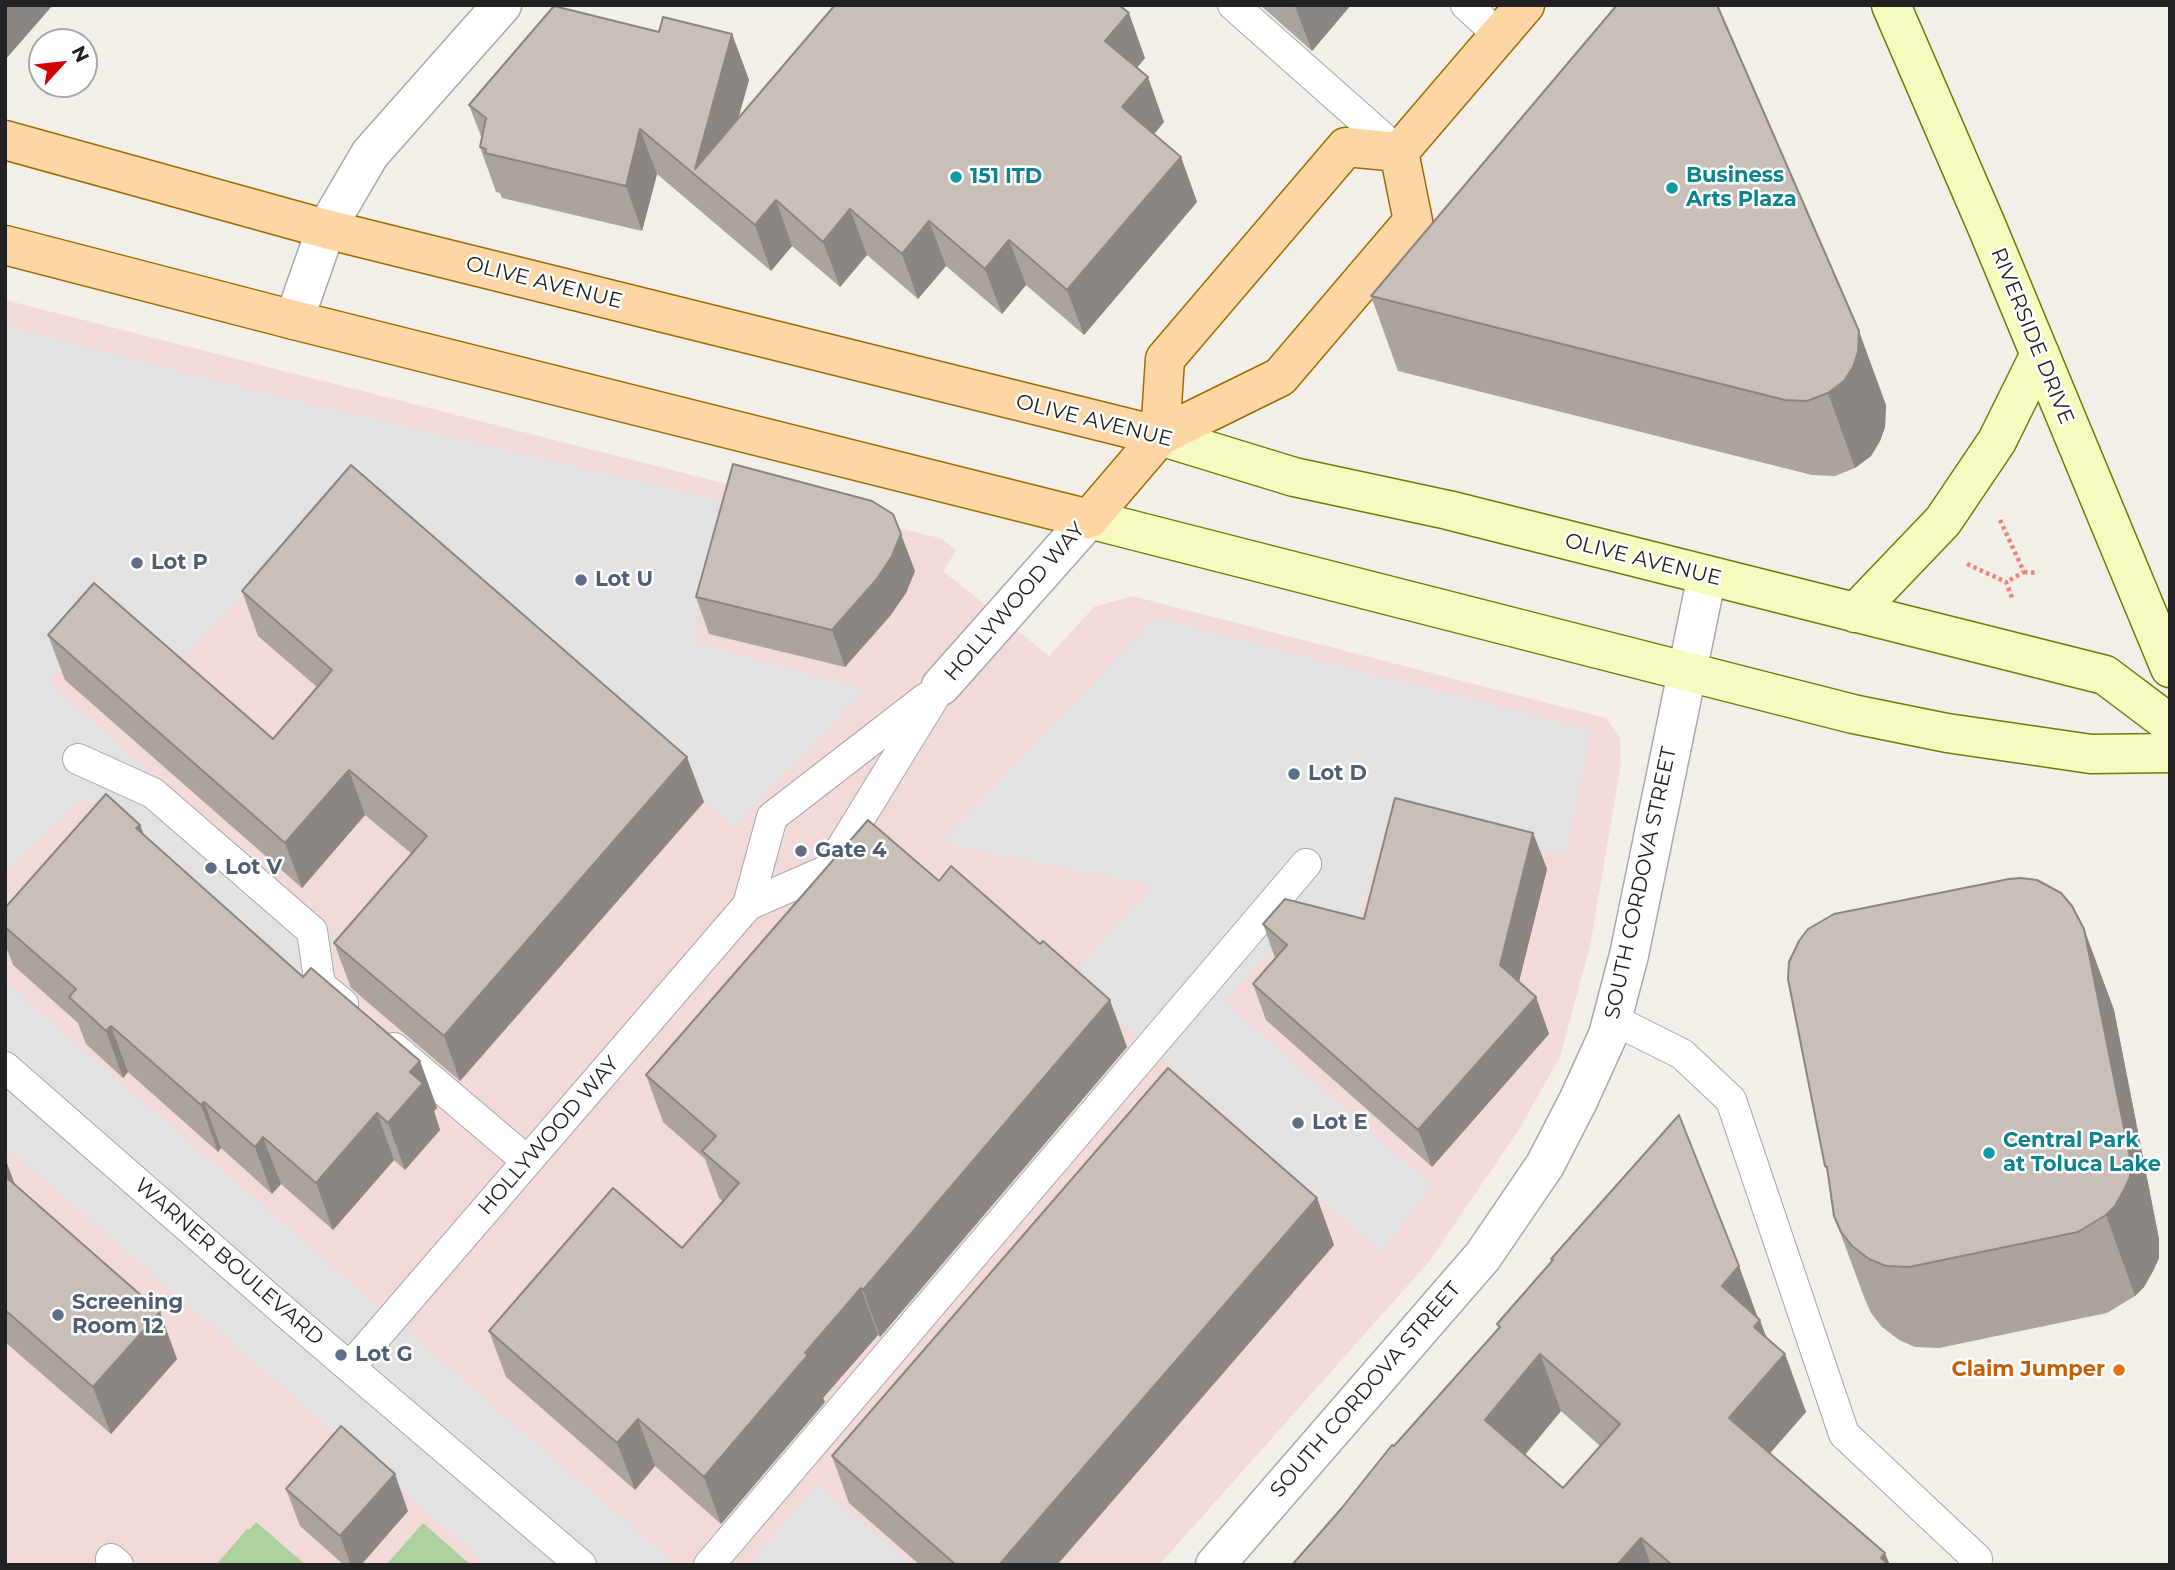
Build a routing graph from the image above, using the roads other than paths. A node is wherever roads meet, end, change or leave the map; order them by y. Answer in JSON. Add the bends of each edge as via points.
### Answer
{"nodes":[{"id":1,"x":502,"y":5,"type":"edge"},
{"id":2,"x":1233,"y":5,"type":"edge"},
{"id":3,"x":1466,"y":5,"type":"edge"},
{"id":4,"x":1525,"y":5,"type":"edge"},
{"id":5,"x":1891,"y":5,"type":"edge"},
{"id":6,"x":1499,"y":35,"type":"junction"},
{"id":7,"x":5,"y":139,"type":"edge"},
{"id":8,"x":1399,"y":152,"type":"junction"},
{"id":9,"x":326,"y":229,"type":"junction"},
{"id":10,"x":5,"y":245,"type":"edge"},
{"id":11,"x":294,"y":320,"type":"junction"},
{"id":12,"x":2040,"y":354,"type":"junction"},
{"id":13,"x":1160,"y":436,"type":"junction"},
{"id":14,"x":1089,"y":519,"type":"junction"},
{"id":15,"x":1706,"y":575,"type":"junction"},
{"id":16,"x":1855,"y":613,"type":"junction"},
{"id":17,"x":2170,"y":668,"type":"edge"},
{"id":18,"x":1686,"y":672,"type":"junction"},
{"id":19,"x":942,"y":686,"type":"junction"},
{"id":20,"x":2170,"y":724,"type":"edge"},
{"id":21,"x":2170,"y":753,"type":"edge"},
{"id":22,"x":78,"y":759,"type":"dead end"},
{"id":23,"x":1306,"y":864,"type":"dead end"},
{"id":24,"x":748,"y":905,"type":"junction"},
{"id":25,"x":1612,"y":1019,"type":"junction"},
{"id":26,"x":5,"y":1068,"type":"edge"},
{"id":27,"x":527,"y":1161,"type":"junction"},
{"id":28,"x":350,"y":1367,"type":"junction"},
{"id":29,"x":1977,"y":1559,"type":"dead end"},
{"id":30,"x":581,"y":1565,"type":"edge"},
{"id":31,"x":709,"y":1565,"type":"edge"},
{"id":32,"x":1215,"y":1565,"type":"edge"}],
"edges":[{"from":1,"to":9,"type":"street","via":[[370,155]]},
{"from":2,"to":8,"type":"lane"},
{"from":3,"to":6,"type":"lane"},
{"from":4,"to":6,"type":"main road"},
{"from":5,"to":12,"type":"main road","name":"RIVERSIDE DRIVE"},
{"from":6,"to":8,"type":"main road"},
{"from":7,"to":9,"type":"main road","name":"OLIVE AVENUE"},
{"from":8,"to":13,"type":"main road","via":[[1346,147],[1166,359]]},
{"from":8,"to":13,"type":"main road","via":[[1413,221],[1280,377]]},
{"from":9,"to":11,"type":"street"},
{"from":9,"to":13,"type":"main road","name":"OLIVE AVENUE"},
{"from":10,"to":11,"type":"main road"},
{"from":11,"to":14,"type":"main road"},
{"from":12,"to":16,"type":"main road","via":[[1997,441],[1943,521]]},
{"from":12,"to":17,"type":"main road","name":"RIVERSIDE DRIVE"},
{"from":13,"to":14,"type":"main road"},
{"from":13,"to":15,"type":"main road","name":"OLIVE AVENUE","via":[[1294,477],[1448,510]]},
{"from":14,"to":18,"type":"main road"},
{"from":14,"to":19,"type":"street","name":"HOLLYWOOD WAY"},
{"from":15,"to":16,"type":"main road","name":"OLIVE AVENUE"},
{"from":15,"to":18,"type":"street","name":"SOUTH CORDOVA STREET"},
{"from":16,"to":20,"type":"main road","name":"OLIVE AVENUE","via":[[2105,676]]},
{"from":18,"to":21,"type":"main road","via":[[1947,733],[2104,756]]},
{"from":18,"to":25,"type":"street","name":"SOUTH CORDOVA STREET","via":[[1632,942]]},
{"from":19,"to":24,"type":"lane","name":"HOLLYWOOD WAY","via":[[828,870]]},
{"from":19,"to":24,"type":"lane","name":"HOLLYWOOD WAY","via":[[772,817]]},
{"from":22,"to":27,"type":"lane","via":[[153,793],[312,931],[320,985]]},
{"from":23,"to":31,"type":"lane"},
{"from":24,"to":27,"type":"lane","name":"HOLLYWOOD WAY"},
{"from":25,"to":29,"type":"lane","via":[[1682,1054],[1731,1100],[1844,1434]]},
{"from":25,"to":32,"type":"street","name":"SOUTH CORDOVA STREET","via":[[1545,1165],[1483,1256]]},
{"from":26,"to":28,"type":"lane","name":"WARNER BOULEVARD"},
{"from":27,"to":28,"type":"lane","name":"HOLLYWOOD WAY"},
{"from":28,"to":30,"type":"lane","name":"WARNER BOULEVARD"}]}
